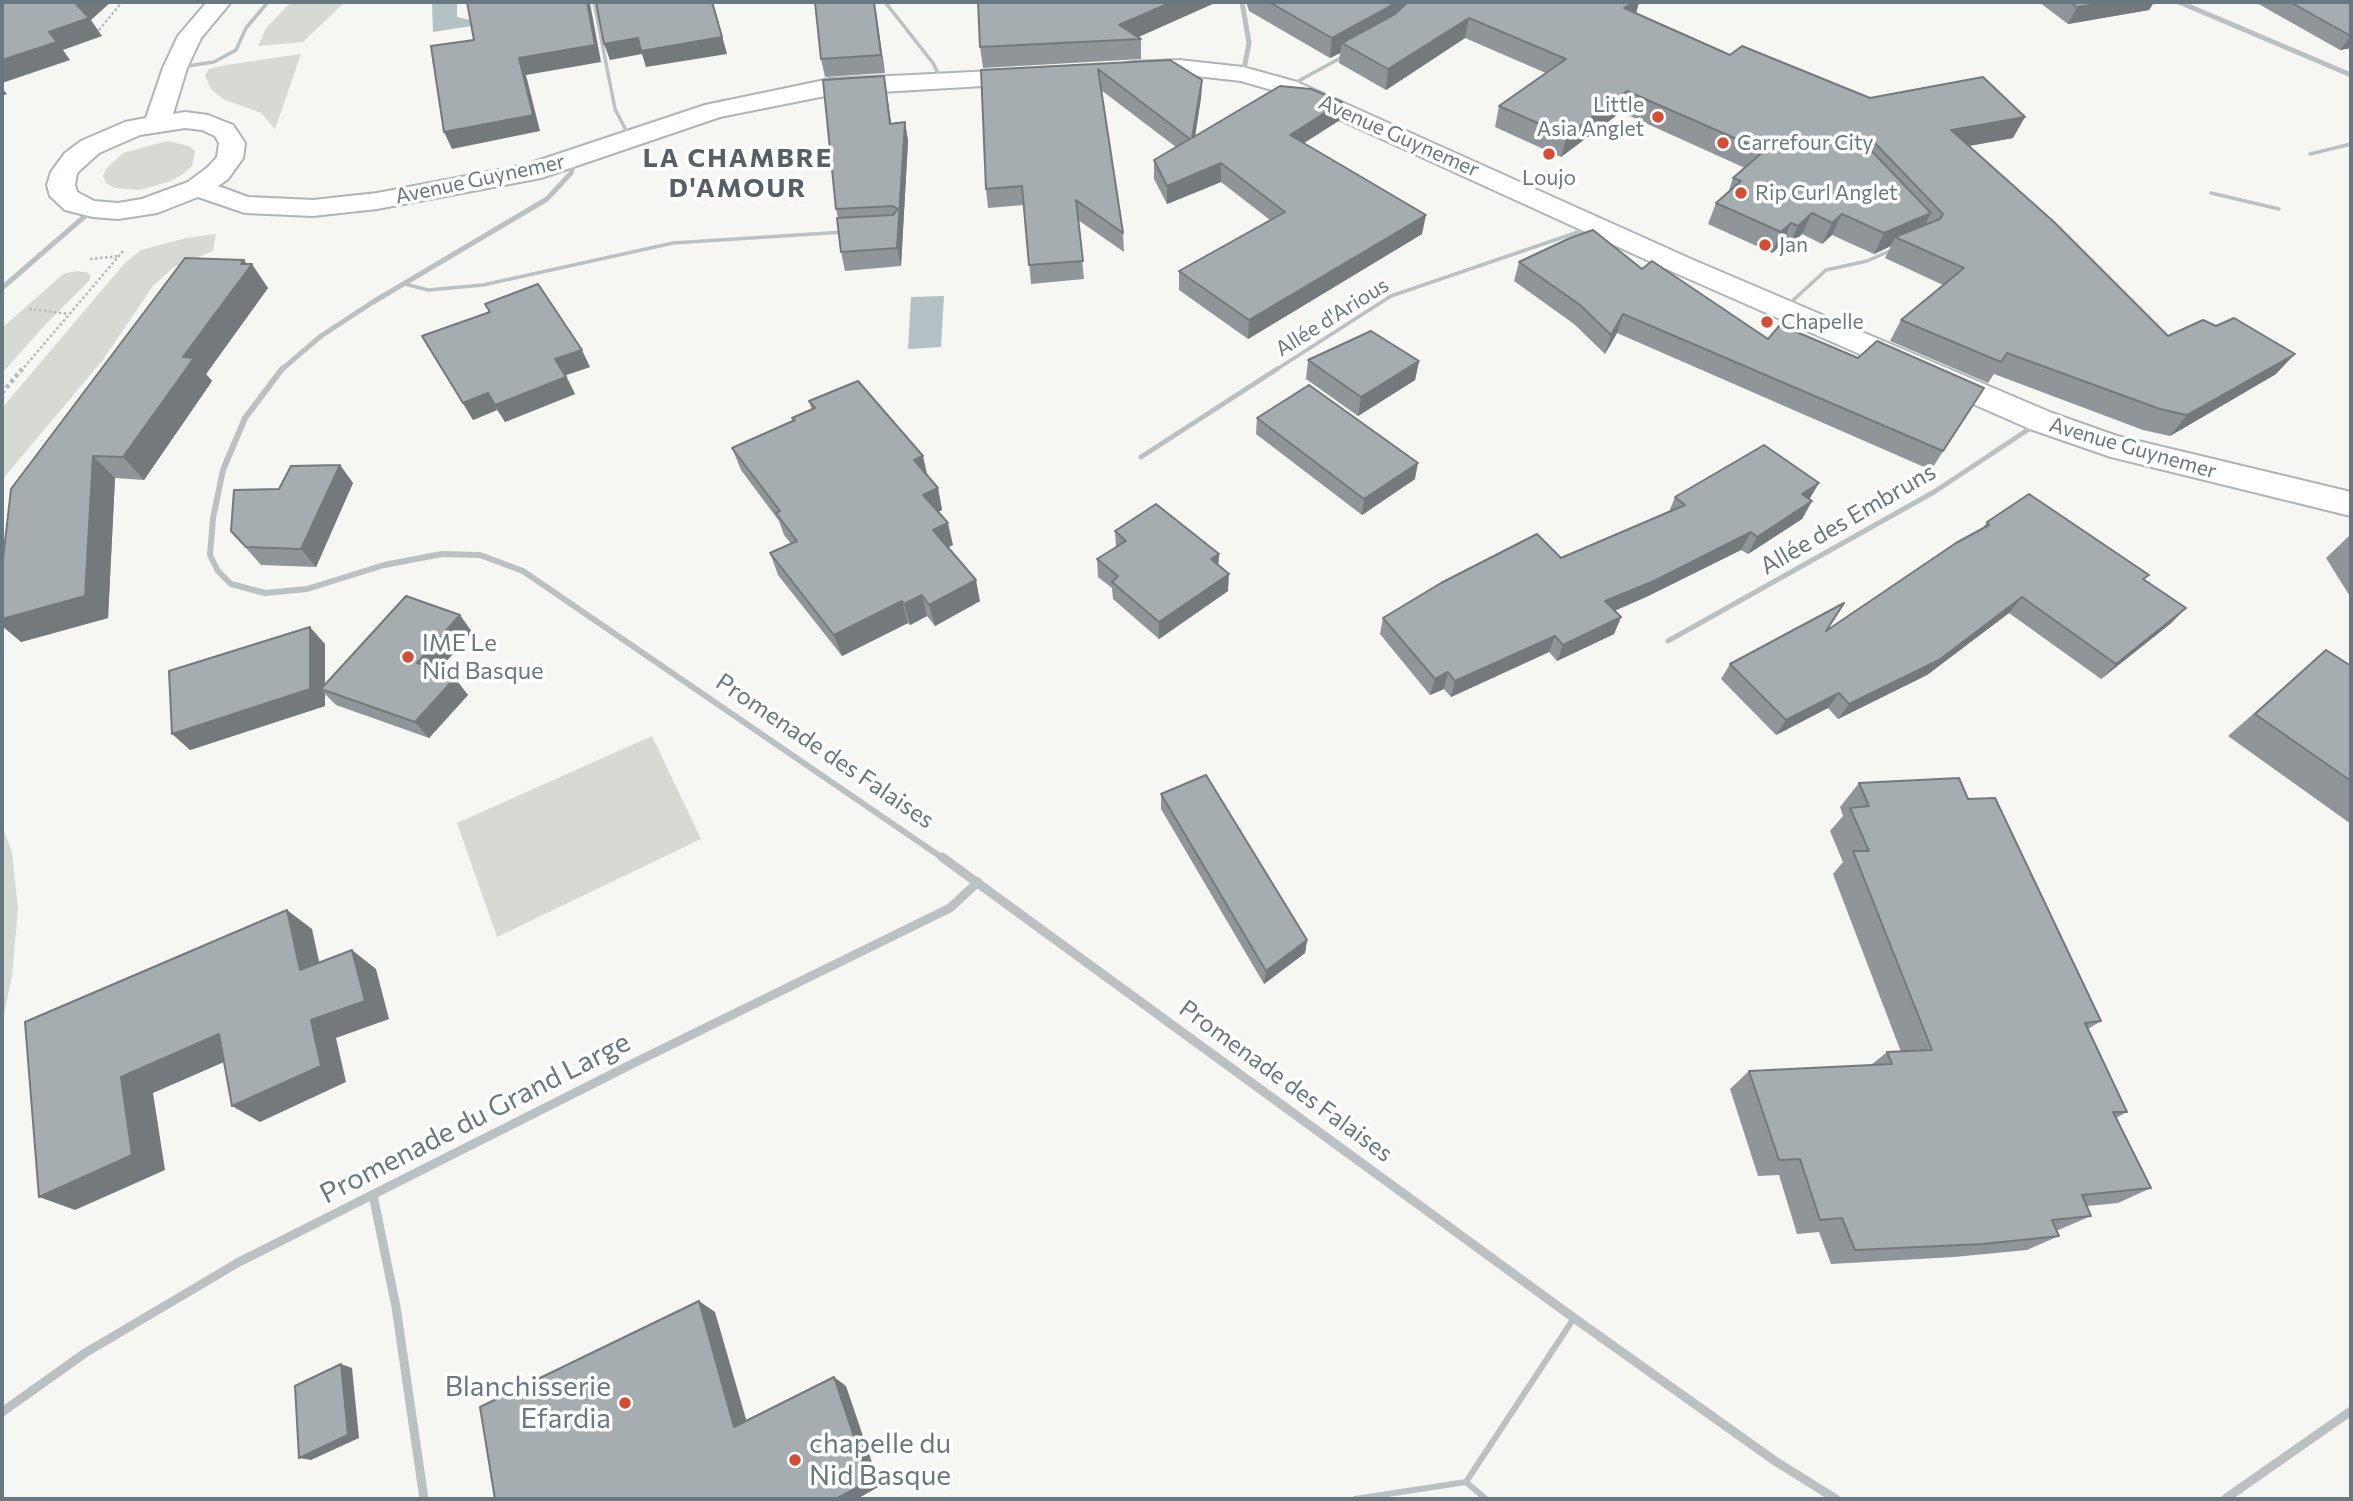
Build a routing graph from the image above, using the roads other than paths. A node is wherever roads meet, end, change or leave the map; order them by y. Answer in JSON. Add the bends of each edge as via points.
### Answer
{"nodes":[{"id":1,"x":219,"y":2,"type":"edge"},
{"id":2,"x":268,"y":2,"type":"edge"},
{"id":3,"x":594,"y":2,"type":"edge"},
{"id":4,"x":885,"y":2,"type":"edge"},
{"id":5,"x":1242,"y":2,"type":"edge"},
{"id":6,"x":2179,"y":2,"type":"edge"},
{"id":7,"x":1353,"y":51,"type":"edge"},
{"id":8,"x":175,"y":68,"type":"junction"},
{"id":9,"x":1108,"y":71,"type":"edge"},
{"id":10,"x":1243,"y":74,"type":"junction"},
{"id":11,"x":1054,"y":75,"type":"edge"},
{"id":12,"x":2351,"y":75,"type":"edge"},
{"id":13,"x":941,"y":80,"type":"junction"},
{"id":14,"x":1288,"y":87,"type":"junction"},
{"id":15,"x":157,"y":123,"type":"junction"},
{"id":16,"x":631,"y":139,"type":"junction"},
{"id":17,"x":2351,"y":144,"type":"edge"},
{"id":18,"x":2310,"y":154,"type":"dead end"},
{"id":19,"x":575,"y":159,"type":"junction"},
{"id":20,"x":198,"y":188,"type":"junction"},
{"id":21,"x":2211,"y":193,"type":"dead end"},
{"id":22,"x":93,"y":209,"type":"junction"},
{"id":23,"x":2279,"y":209,"type":"dead end"},
{"id":24,"x":1597,"y":225,"type":"junction"},
{"id":25,"x":845,"y":232,"type":"edge"},
{"id":26,"x":1903,"y":246,"type":"edge"},
{"id":27,"x":405,"y":284,"type":"junction"},
{"id":28,"x":2,"y":288,"type":"edge"},
{"id":29,"x":1783,"y":309,"type":"junction"},
{"id":30,"x":2041,"y":421,"type":"junction"},
{"id":31,"x":1141,"y":457,"type":"dead end"},
{"id":32,"x":2351,"y":504,"type":"edge"},
{"id":33,"x":1668,"y":641,"type":"dead end"},
{"id":34,"x":978,"y":882,"type":"junction"},
{"id":35,"x":373,"y":1195,"type":"junction"},
{"id":36,"x":1574,"y":1318,"type":"junction"},
{"id":37,"x":2351,"y":1411,"type":"edge"},
{"id":38,"x":2,"y":1412,"type":"edge"},
{"id":39,"x":1466,"y":1482,"type":"junction"},
{"id":40,"x":424,"y":1499,"type":"edge"},
{"id":41,"x":1355,"y":1499,"type":"edge"},
{"id":42,"x":1486,"y":1499,"type":"edge"},
{"id":43,"x":1836,"y":1499,"type":"edge"},
{"id":44,"x":2225,"y":1499,"type":"edge"}],
"edges":[{"from":1,"to":8,"type":"main road","via":[[190,36]]},
{"from":2,"to":8,"type":"lane","via":[[246,28],[236,50],[214,62]]},
{"from":3,"to":16,"type":"lane","via":[[615,109]]},
{"from":4,"to":13,"type":"lane"},
{"from":5,"to":10,"type":"street","via":[[1249,43]]},
{"from":6,"to":12,"type":"street"},
{"from":7,"to":14,"type":"lane"},
{"from":8,"to":15,"type":"main road"},
{"from":9,"to":10,"type":"main road","name":"Avenue Guynemer","via":[[1179,67]]},
{"from":10,"to":14,"type":"main road","name":"Avenue Guynemer"},
{"from":11,"to":13,"type":"main road","name":"Avenue Guynemer"},
{"from":13,"to":16,"type":"main road","name":"Avenue Guynemer","via":[[830,87],[714,110]]},
{"from":14,"to":24,"type":"main road","name":"Avenue Guynemer"},
{"from":15,"to":20,"type":"main road","via":[[185,120],[208,124],[224,131],[232,143],[230,158]]},
{"from":15,"to":22,"type":"main road","via":[[90,147],[64,172],[61,185],[65,196]]},
{"from":16,"to":19,"type":"main road","name":"Avenue Guynemer"},
{"from":17,"to":18,"type":"lane"},
{"from":19,"to":20,"type":"main road","name":"Avenue Guynemer","via":[[476,184],[313,208],[246,205]]},
{"from":19,"to":27,"type":"street","name":"Promenade des Falaises","via":[[571,173],[547,199]]},
{"from":20,"to":22,"type":"main road","via":[[148,207]]},
{"from":21,"to":23,"type":"lane"},
{"from":22,"to":28,"type":"street"},
{"from":24,"to":29,"type":"main road","name":"Avenue Guynemer"},
{"from":24,"to":31,"type":"lane","name":"Allée d'Arious","via":[[1391,296]]},
{"from":25,"to":27,"type":"lane","via":[[673,243],[484,285],[428,290]]},
{"from":26,"to":29,"type":"lane","via":[[1867,261],[1826,270]]},
{"from":27,"to":34,"type":"street","name":"Promenade des Falaises","via":[[312,344],[277,374],[245,418],[223,470],[213,518],[210,555],[218,571],[231,584],[265,593],[307,589],[384,565],[442,554],[480,555],[523,571]]},
{"from":29,"to":30,"type":"main road","name":"Avenue Guynemer"},
{"from":30,"to":32,"type":"main road","name":"Avenue Guynemer","via":[[2111,446]]},
{"from":30,"to":33,"type":"lane","name":"Allée des Embruns","via":[[1934,492]]},
{"from":34,"to":35,"type":"street","name":"Promenade du Grand Large","via":[[950,908]]},
{"from":34,"to":36,"type":"street","name":"Promenade des Falaises"},
{"from":35,"to":38,"type":"street","name":"Promenade du Grand Large","via":[[239,1262],[85,1353]]},
{"from":35,"to":40,"type":"street","via":[[396,1307]]},
{"from":36,"to":39,"type":"lane"},
{"from":36,"to":43,"type":"street","name":"Promenade des Falaises"},
{"from":37,"to":44,"type":"street"},
{"from":39,"to":41,"type":"lane"},
{"from":39,"to":42,"type":"lane"}]}
